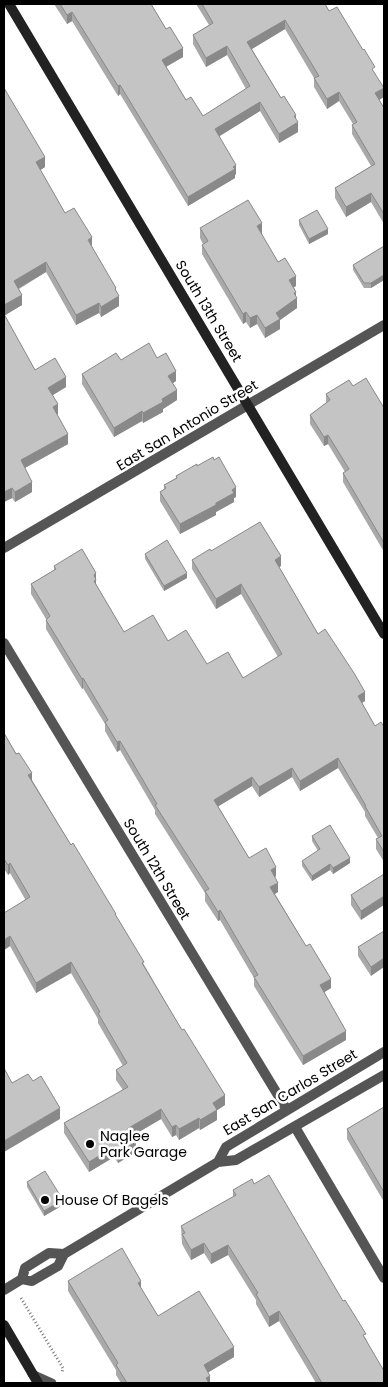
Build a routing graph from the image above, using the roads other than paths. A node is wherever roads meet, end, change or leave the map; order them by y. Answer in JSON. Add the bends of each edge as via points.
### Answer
{"nodes":[{"id":1,"x":9,"y":4,"type":"edge"},
{"id":2,"x":384,"y":325,"type":"edge"},
{"id":3,"x":249,"y":405,"type":"junction"},
{"id":4,"x":4,"y":548,"type":"edge"},
{"id":5,"x":384,"y":634,"type":"edge"},
{"id":6,"x":4,"y":643,"type":"edge"},
{"id":7,"x":384,"y":1052,"type":"edge"},
{"id":8,"x":384,"y":1074,"type":"edge"},
{"id":9,"x":287,"y":1110,"type":"junction"},
{"id":10,"x":295,"y":1127,"type":"junction"},
{"id":11,"x":218,"y":1162,"type":"junction"},
{"id":12,"x":64,"y":1254,"type":"junction"},
{"id":13,"x":22,"y":1278,"type":"junction"},
{"id":14,"x":384,"y":1278,"type":"edge"},
{"id":15,"x":4,"y":1290,"type":"edge"},
{"id":16,"x":4,"y":1325,"type":"edge"},
{"id":17,"x":35,"y":1379,"type":"edge"},
{"id":18,"x":52,"y":1383,"type":"edge"}],
"edges":[{"from":1,"to":3,"type":"street","name":"South 13th Street"},
{"from":2,"to":3,"type":"street","name":"East San Antonio Street"},
{"from":3,"to":4,"type":"street","name":"East San Antonio Street"},
{"from":3,"to":5,"type":"street","name":"South 13th Street"},
{"from":6,"to":9,"type":"street","name":"South 12th Street"},
{"from":7,"to":9,"type":"street","name":"East San Carlos Street"},
{"from":8,"to":10,"type":"street","name":"East San Carlos Street"},
{"from":9,"to":11,"type":"street","name":"East San Carlos Street","via":[[226,1147]]},
{"from":10,"to":11,"type":"street","name":"East San Carlos Street","via":[[236,1160]]},
{"from":10,"to":14,"type":"street"},
{"from":11,"to":12,"type":"street","name":"East San Carlos Street"},
{"from":12,"to":13,"type":"street","name":"East San Carlos Street","via":[[49,1253],[25,1268]]},
{"from":12,"to":13,"type":"street","name":"East San Carlos Street","via":[[58,1266],[32,1281]]},
{"from":13,"to":15,"type":"street","name":"East San Carlos Street"},
{"from":16,"to":17,"type":"street"},
{"from":17,"to":18,"type":"lane"}]}
